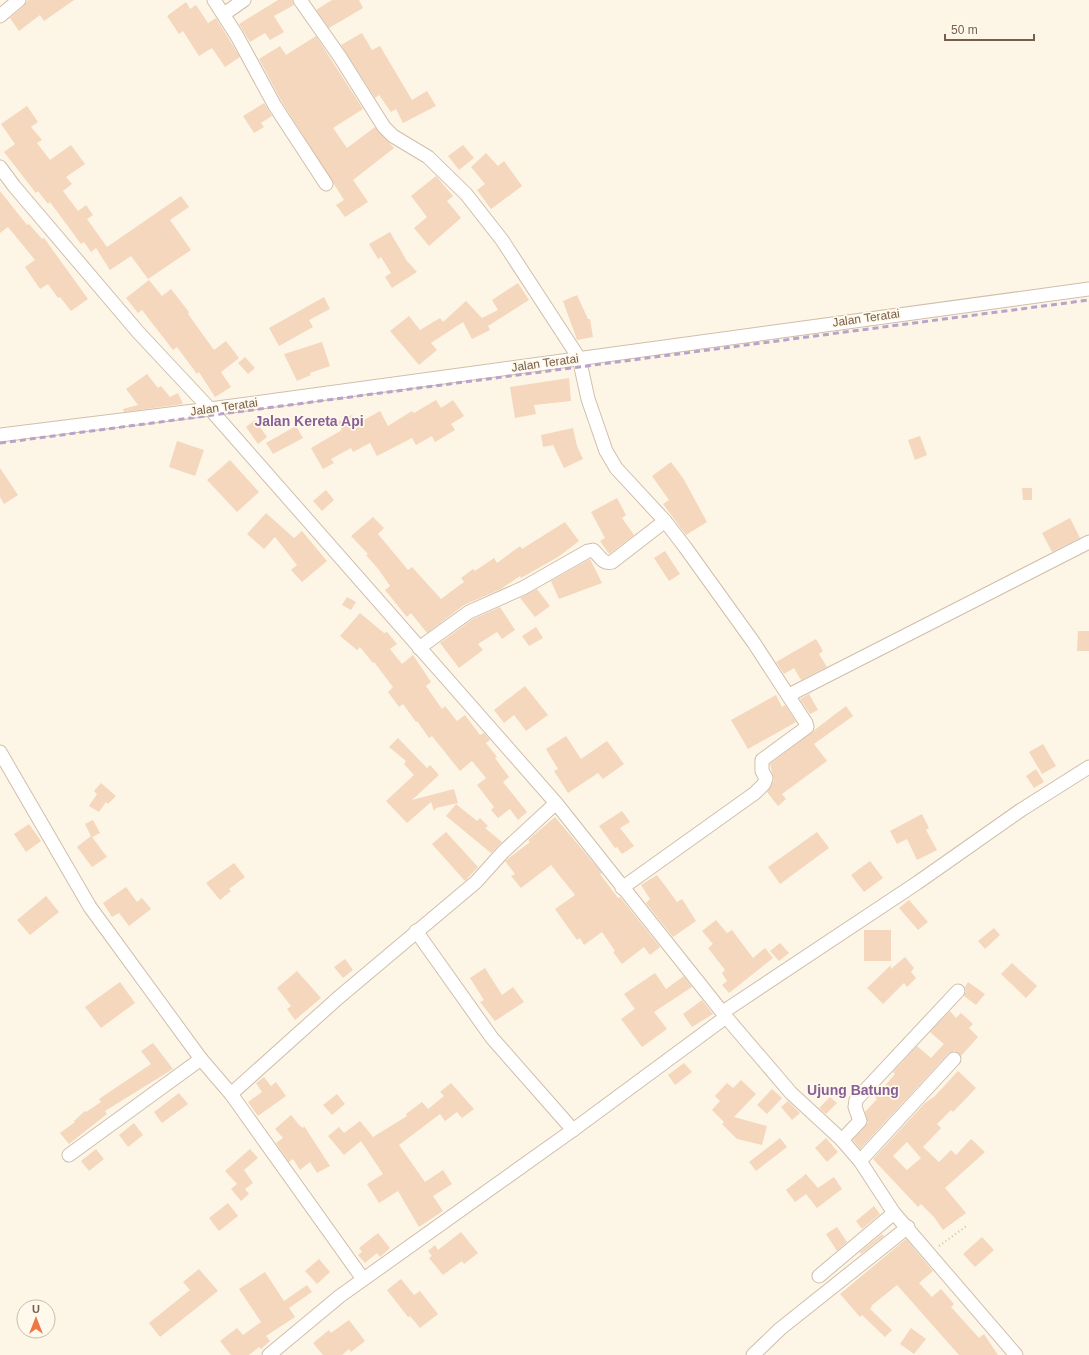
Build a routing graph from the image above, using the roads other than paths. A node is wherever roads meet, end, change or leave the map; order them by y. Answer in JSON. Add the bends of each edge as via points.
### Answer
{"nodes":[{"id":1,"x":19,"y":0,"type":"edge"},
{"id":2,"x":214,"y":0,"type":"edge"},
{"id":3,"x":244,"y":0,"type":"edge"},
{"id":4,"x":300,"y":0,"type":"edge"},
{"id":5,"x":224,"y":14,"type":"junction"},
{"id":6,"x":0,"y":16,"type":"edge"},
{"id":7,"x":0,"y":167,"type":"edge"},
{"id":8,"x":326,"y":184,"type":"dead end"},
{"id":9,"x":1089,"y":289,"type":"edge"},
{"id":10,"x":579,"y":358,"type":"junction"},
{"id":11,"x":210,"y":409,"type":"junction"},
{"id":12,"x":0,"y":435,"type":"edge"},
{"id":13,"x":665,"y":521,"type":"junction"},
{"id":14,"x":1089,"y":542,"type":"edge"},
{"id":15,"x":419,"y":648,"type":"junction"},
{"id":16,"x":789,"y":695,"type":"junction"},
{"id":17,"x":0,"y":752,"type":"edge"},
{"id":18,"x":1089,"y":767,"type":"edge"},
{"id":19,"x":556,"y":803,"type":"junction"},
{"id":20,"x":622,"y":888,"type":"junction"},
{"id":21,"x":416,"y":931,"type":"junction"},
{"id":22,"x":958,"y":992,"type":"dead end"},
{"id":23,"x":724,"y":1015,"type":"junction"},
{"id":24,"x":200,"y":1059,"type":"junction"},
{"id":25,"x":954,"y":1059,"type":"dead end"},
{"id":26,"x":231,"y":1094,"type":"junction"},
{"id":27,"x":573,"y":1130,"type":"junction"},
{"id":28,"x":842,"y":1140,"type":"junction"},
{"id":29,"x":69,"y":1155,"type":"dead end"},
{"id":30,"x":860,"y":1161,"type":"junction"},
{"id":31,"x":894,"y":1213,"type":"junction"},
{"id":32,"x":908,"y":1227,"type":"junction"},
{"id":33,"x":819,"y":1276,"type":"dead end"},
{"id":34,"x":363,"y":1279,"type":"junction"},
{"id":35,"x":269,"y":1355,"type":"edge"},
{"id":36,"x":753,"y":1355,"type":"edge"},
{"id":37,"x":1016,"y":1355,"type":"edge"}],
"edges":[{"from":1,"to":6,"type":"street"},
{"from":2,"to":5,"type":"street"},
{"from":3,"to":5,"type":"street"},
{"from":4,"to":10,"type":"street","via":[[384,127],[393,136],[428,157],[466,194],[486,218]]},
{"from":5,"to":8,"type":"street","via":[[275,106]]},
{"from":7,"to":11,"type":"street","via":[[138,332]]},
{"from":9,"to":10,"type":"street","name":"Jalan Teratai"},
{"from":10,"to":11,"type":"street","name":"Jalan Teratai"},
{"from":10,"to":13,"type":"street","via":[[588,399],[606,451],[618,472]]},
{"from":11,"to":12,"type":"street","name":"Jalan Teratai"},
{"from":11,"to":15,"type":"street"},
{"from":13,"to":15,"type":"street","via":[[612,562],[608,564],[593,550],[588,551],[523,588],[469,612]]},
{"from":13,"to":16,"type":"street"},
{"from":14,"to":16,"type":"street"},
{"from":15,"to":19,"type":"street"},
{"from":16,"to":20,"type":"street","via":[[806,727],[762,760],[762,771],[766,778],[764,784],[736,808]]},
{"from":17,"to":24,"type":"street","via":[[90,907]]},
{"from":18,"to":23,"type":"street","via":[[1021,810]]},
{"from":19,"to":20,"type":"street"},
{"from":19,"to":21,"type":"street","via":[[503,852],[476,882]]},
{"from":20,"to":23,"type":"street"},
{"from":21,"to":26,"type":"street"},
{"from":21,"to":27,"type":"street","via":[[492,1038]]},
{"from":22,"to":28,"type":"street","via":[[856,1100],[855,1107],[860,1121]]},
{"from":23,"to":27,"type":"street"},
{"from":23,"to":28,"type":"street","via":[[791,1093]]},
{"from":24,"to":26,"type":"street"},
{"from":24,"to":29,"type":"street"},
{"from":25,"to":30,"type":"street"},
{"from":26,"to":34,"type":"street"},
{"from":27,"to":34,"type":"street"},
{"from":28,"to":30,"type":"street"},
{"from":30,"to":31,"type":"street"},
{"from":31,"to":32,"type":"street"},
{"from":31,"to":33,"type":"street"},
{"from":32,"to":36,"type":"street","via":[[780,1329]]},
{"from":32,"to":37,"type":"street"},
{"from":34,"to":35,"type":"street"}]}
